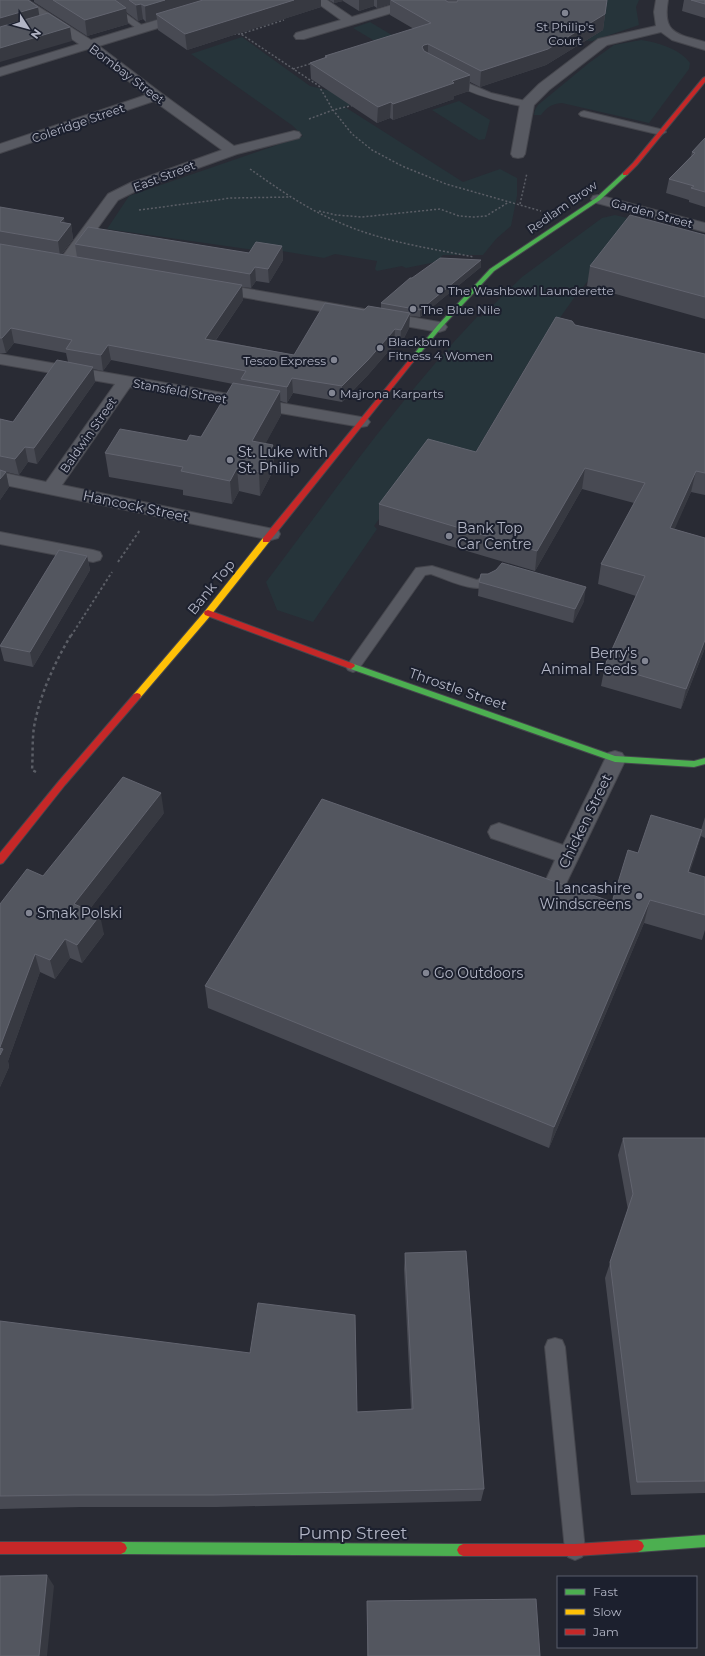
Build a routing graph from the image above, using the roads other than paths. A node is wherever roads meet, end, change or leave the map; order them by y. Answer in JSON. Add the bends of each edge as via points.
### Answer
{"nodes":[{"id":1,"x":20,"y":0,"type":"edge"},
{"id":2,"x":102,"y":0,"type":"edge"},
{"id":3,"x":236,"y":0,"type":"edge"},
{"id":4,"x":319,"y":0,"type":"edge"},
{"id":5,"x":421,"y":0,"type":"edge"},
{"id":6,"x":662,"y":0,"type":"edge"},
{"id":7,"x":184,"y":4,"type":"edge"},
{"id":8,"x":198,"y":12,"type":"junction"},
{"id":9,"x":349,"y":20,"type":"junction"},
{"id":10,"x":53,"y":21,"type":"junction"},
{"id":11,"x":38,"y":26,"type":"edge"},
{"id":12,"x":663,"y":28,"type":"junction"},
{"id":13,"x":143,"y":29,"type":"junction"},
{"id":14,"x":300,"y":36,"type":"dead end"},
{"id":15,"x":90,"y":45,"type":"junction"},
{"id":16,"x":705,"y":46,"type":"edge"},
{"id":17,"x":0,"y":72,"type":"edge"},
{"id":18,"x":443,"y":74,"type":"edge"},
{"id":19,"x":705,"y":79,"type":"edge"},
{"id":20,"x":156,"y":96,"type":"junction"},
{"id":21,"x":527,"y":104,"type":"junction"},
{"id":22,"x":584,"y":114,"type":"dead end"},
{"id":23,"x":661,"y":132,"type":"junction"},
{"id":24,"x":294,"y":135,"type":"road end"},
{"id":25,"x":0,"y":149,"type":"edge"},
{"id":26,"x":232,"y":151,"type":"junction"},
{"id":27,"x":518,"y":154,"type":"road end"},
{"id":28,"x":598,"y":199,"type":"junction"},
{"id":29,"x":705,"y":228,"type":"edge"},
{"id":30,"x":81,"y":265,"type":"edge"},
{"id":31,"x":196,"y":285,"type":"edge"},
{"id":32,"x":439,"y":328,"type":"junction"},
{"id":33,"x":0,"y":359,"type":"edge"},
{"id":34,"x":125,"y":382,"type":"junction"},
{"id":35,"x":361,"y":422,"type":"junction"},
{"id":36,"x":0,"y":478,"type":"edge"},
{"id":37,"x":51,"y":488,"type":"junction"},
{"id":38,"x":271,"y":534,"type":"junction"},
{"id":39,"x":0,"y":538,"type":"edge"},
{"id":40,"x":93,"y":556,"type":"dead end"},
{"id":41,"x":494,"y":577,"type":"edge"},
{"id":42,"x":208,"y":613,"type":"junction"},
{"id":43,"x":353,"y":667,"type":"junction"},
{"id":44,"x":615,"y":759,"type":"junction"},
{"id":45,"x":705,"y":761,"type":"edge"},
{"id":46,"x":499,"y":832,"type":"dead end"},
{"id":47,"x":568,"y":856,"type":"junction"},
{"id":48,"x":0,"y":860,"type":"edge"},
{"id":49,"x":554,"y":884,"type":"edge"},
{"id":50,"x":555,"y":1347,"type":"dead end"},
{"id":51,"x":705,"y":1541,"type":"edge"},
{"id":52,"x":0,"y":1548,"type":"edge"},
{"id":53,"x":575,"y":1550,"type":"junction"}],
"edges":[{"from":1,"to":10,"type":"street","name":"Bombay Street"},
{"from":2,"to":13,"type":"lane"},
{"from":3,"to":8,"type":"street"},
{"from":4,"to":9,"type":"street"},
{"from":5,"to":9,"type":"street"},
{"from":6,"to":12,"type":"street","via":[[659,10]]},
{"from":7,"to":8,"type":"street"},
{"from":8,"to":13,"type":"street"},
{"from":9,"to":14,"type":"street"},
{"from":10,"to":11,"type":"lane"},
{"from":10,"to":15,"type":"street","name":"Bombay Street"},
{"from":12,"to":16,"type":"street","via":[[672,37]]},
{"from":12,"to":21,"type":"street","via":[[603,42],[544,87]]},
{"from":13,"to":15,"type":"street"},
{"from":15,"to":17,"type":"street"},
{"from":15,"to":20,"type":"street","name":"Bombay Street"},
{"from":18,"to":21,"type":"lane","via":[[460,85],[485,95]]},
{"from":19,"to":23,"type":"main road","name":"Redlam Brow"},
{"from":20,"to":25,"type":"street","name":"Coleridge Street"},
{"from":20,"to":26,"type":"street","name":"Bombay Street"},
{"from":21,"to":27,"type":"street"},
{"from":22,"to":23,"type":"lane"},
{"from":23,"to":28,"type":"main road","name":"Redlam Brow","via":[[635,164]]},
{"from":24,"to":26,"type":"street","name":"East Street"},
{"from":26,"to":30,"type":"street","name":"East Street","via":[[113,196],[58,261]]},
{"from":28,"to":29,"type":"street","name":"Garden Street"},
{"from":28,"to":32,"type":"main road","name":"Redlam Brow","via":[[492,270]]},
{"from":31,"to":32,"type":"street"},
{"from":32,"to":35,"type":"main road","name":"Bank Top"},
{"from":33,"to":34,"type":"street","name":"Stansfeld Street"},
{"from":34,"to":35,"type":"street","name":"Stansfeld Street"},
{"from":34,"to":37,"type":"street","name":"Baldwin Street"},
{"from":35,"to":38,"type":"main road","name":"Bank Top"},
{"from":36,"to":37,"type":"street","name":"Hancock Street"},
{"from":37,"to":38,"type":"street","name":"Hancock Street"},
{"from":38,"to":42,"type":"main road","name":"Bank Top"},
{"from":39,"to":40,"type":"street"},
{"from":41,"to":43,"type":"lane","via":[[486,583],[477,585],[432,570],[420,571]]},
{"from":42,"to":43,"type":"main road","name":"Throstle Street"},
{"from":42,"to":48,"type":"main road","name":"Bank Top","via":[[62,783]]},
{"from":43,"to":44,"type":"main road","name":"Throstle Street"},
{"from":44,"to":45,"type":"main road","name":"Throstle Street","via":[[694,764]]},
{"from":44,"to":47,"type":"street","name":"Chicken Street"},
{"from":46,"to":47,"type":"street"},
{"from":47,"to":49,"type":"street","name":"Chicken Street"},
{"from":50,"to":53,"type":"lane"},
{"from":51,"to":53,"type":"main road","name":"Pump Street"},
{"from":52,"to":53,"type":"main road","name":"Pump Street"}]}
